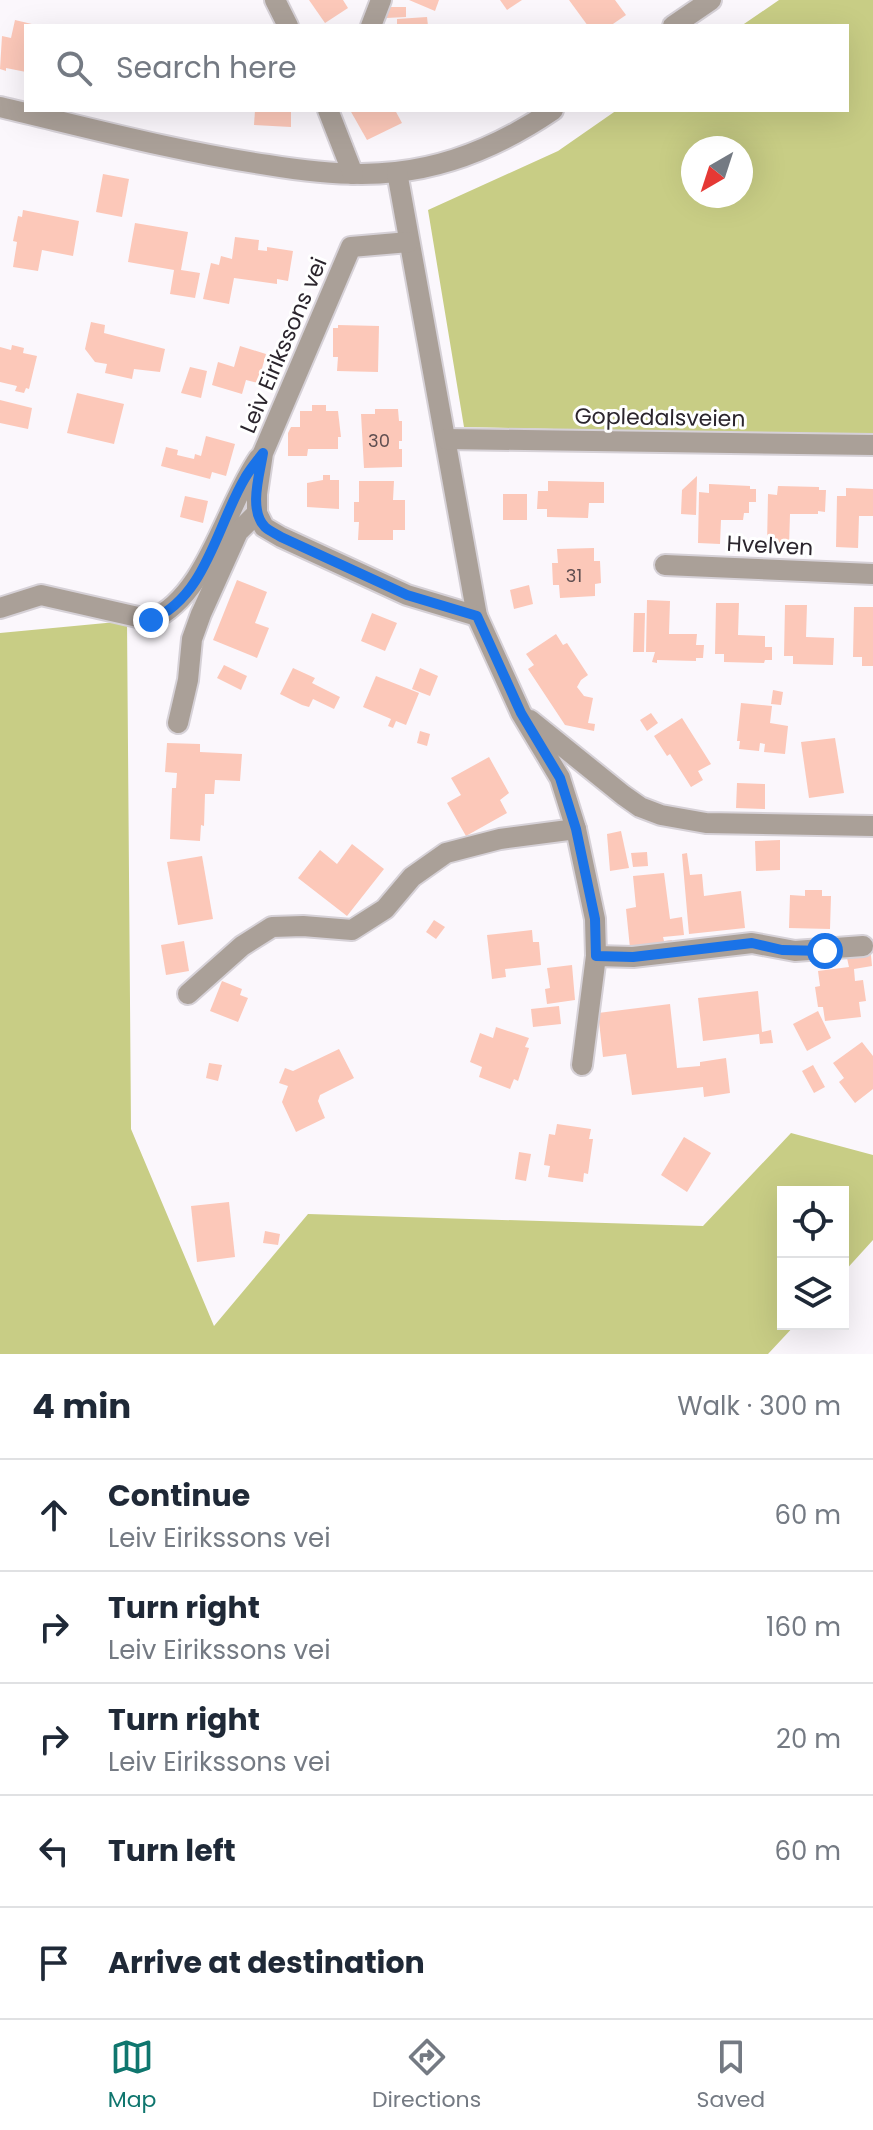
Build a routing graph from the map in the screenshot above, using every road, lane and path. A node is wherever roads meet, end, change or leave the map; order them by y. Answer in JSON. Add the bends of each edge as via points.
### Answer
{"nodes":[{"id":1,"x":275,"y":0,"type":"edge"},
{"id":2,"x":381,"y":0,"type":"edge"},
{"id":3,"x":711,"y":0,"type":"edge"},
{"id":4,"x":287,"y":24,"type":"edge"},
{"id":5,"x":372,"y":24,"type":"edge"},
{"id":6,"x":676,"y":24,"type":"edge"},
{"id":7,"x":0,"y":107,"type":"edge"},
{"id":8,"x":550,"y":112,"type":"edge"},
{"id":9,"x":333,"y":114,"type":"edge"},
{"id":10,"x":397,"y":172,"type":"junction"},
{"id":11,"x":353,"y":174,"type":"junction"},
{"id":12,"x":409,"y":242,"type":"junction"},
{"id":13,"x":446,"y":439,"type":"junction"},
{"id":14,"x":873,"y":445,"type":"edge"},
{"id":15,"x":263,"y":453,"type":"junction"},
{"id":16,"x":257,"y":513,"type":"junction"},
{"id":17,"x":665,"y":565,"type":"dead end"},
{"id":18,"x":873,"y":574,"type":"edge"},
{"id":19,"x":0,"y":608,"type":"edge"},
{"id":20,"x":477,"y":616,"type":"junction"},
{"id":21,"x":521,"y":713,"type":"junction"},
{"id":22,"x":178,"y":723,"type":"dead end"},
{"id":23,"x":873,"y":826,"type":"edge"},
{"id":24,"x":576,"y":829,"type":"junction"},
{"id":25,"x":863,"y":946,"type":"dead end"},
{"id":26,"x":596,"y":956,"type":"junction"},
{"id":27,"x":188,"y":994,"type":"dead end"},
{"id":28,"x":582,"y":1065,"type":"dead end"}],
"edges":[{"from":1,"to":4,"type":"street"},
{"from":2,"to":5,"type":"street"},
{"from":3,"to":6,"type":"street"},
{"from":7,"to":11,"type":"street","via":[[219,158]]},
{"from":8,"to":10,"type":"street","via":[[458,159]]},
{"from":9,"to":11,"type":"street"},
{"from":10,"to":11,"type":"street"},
{"from":10,"to":12,"type":"street"},
{"from":12,"to":13,"type":"street"},
{"from":12,"to":15,"type":"street","name":"Leiv Eirikssons vei","via":[[351,247]]},
{"from":13,"to":14,"type":"street","name":"Gopledalsveien"},
{"from":13,"to":20,"type":"street"},
{"from":15,"to":16,"type":"street","name":"Leiv Eirikssons vei"},
{"from":15,"to":19,"type":"street","via":[[244,479],[200,572],[167,613],[151,620],[41,595]]},
{"from":16,"to":20,"type":"street","via":[[264,527],[281,537],[407,595]]},
{"from":16,"to":22,"type":"street","via":[[238,532],[201,614]]},
{"from":17,"to":18,"type":"street","name":"Hvelven"},
{"from":20,"to":21,"type":"street"},
{"from":21,"to":23,"type":"street","via":[[623,795],[661,815],[706,823]]},
{"from":21,"to":24,"type":"street","via":[[560,778]]},
{"from":24,"to":26,"type":"street","via":[[595,919]]},
{"from":24,"to":27,"type":"street","via":[[446,853],[412,877],[385,909],[352,930],[272,927]]},
{"from":25,"to":26,"type":"street","via":[[795,951],[752,943],[633,957]]},
{"from":26,"to":28,"type":"street"}]}
